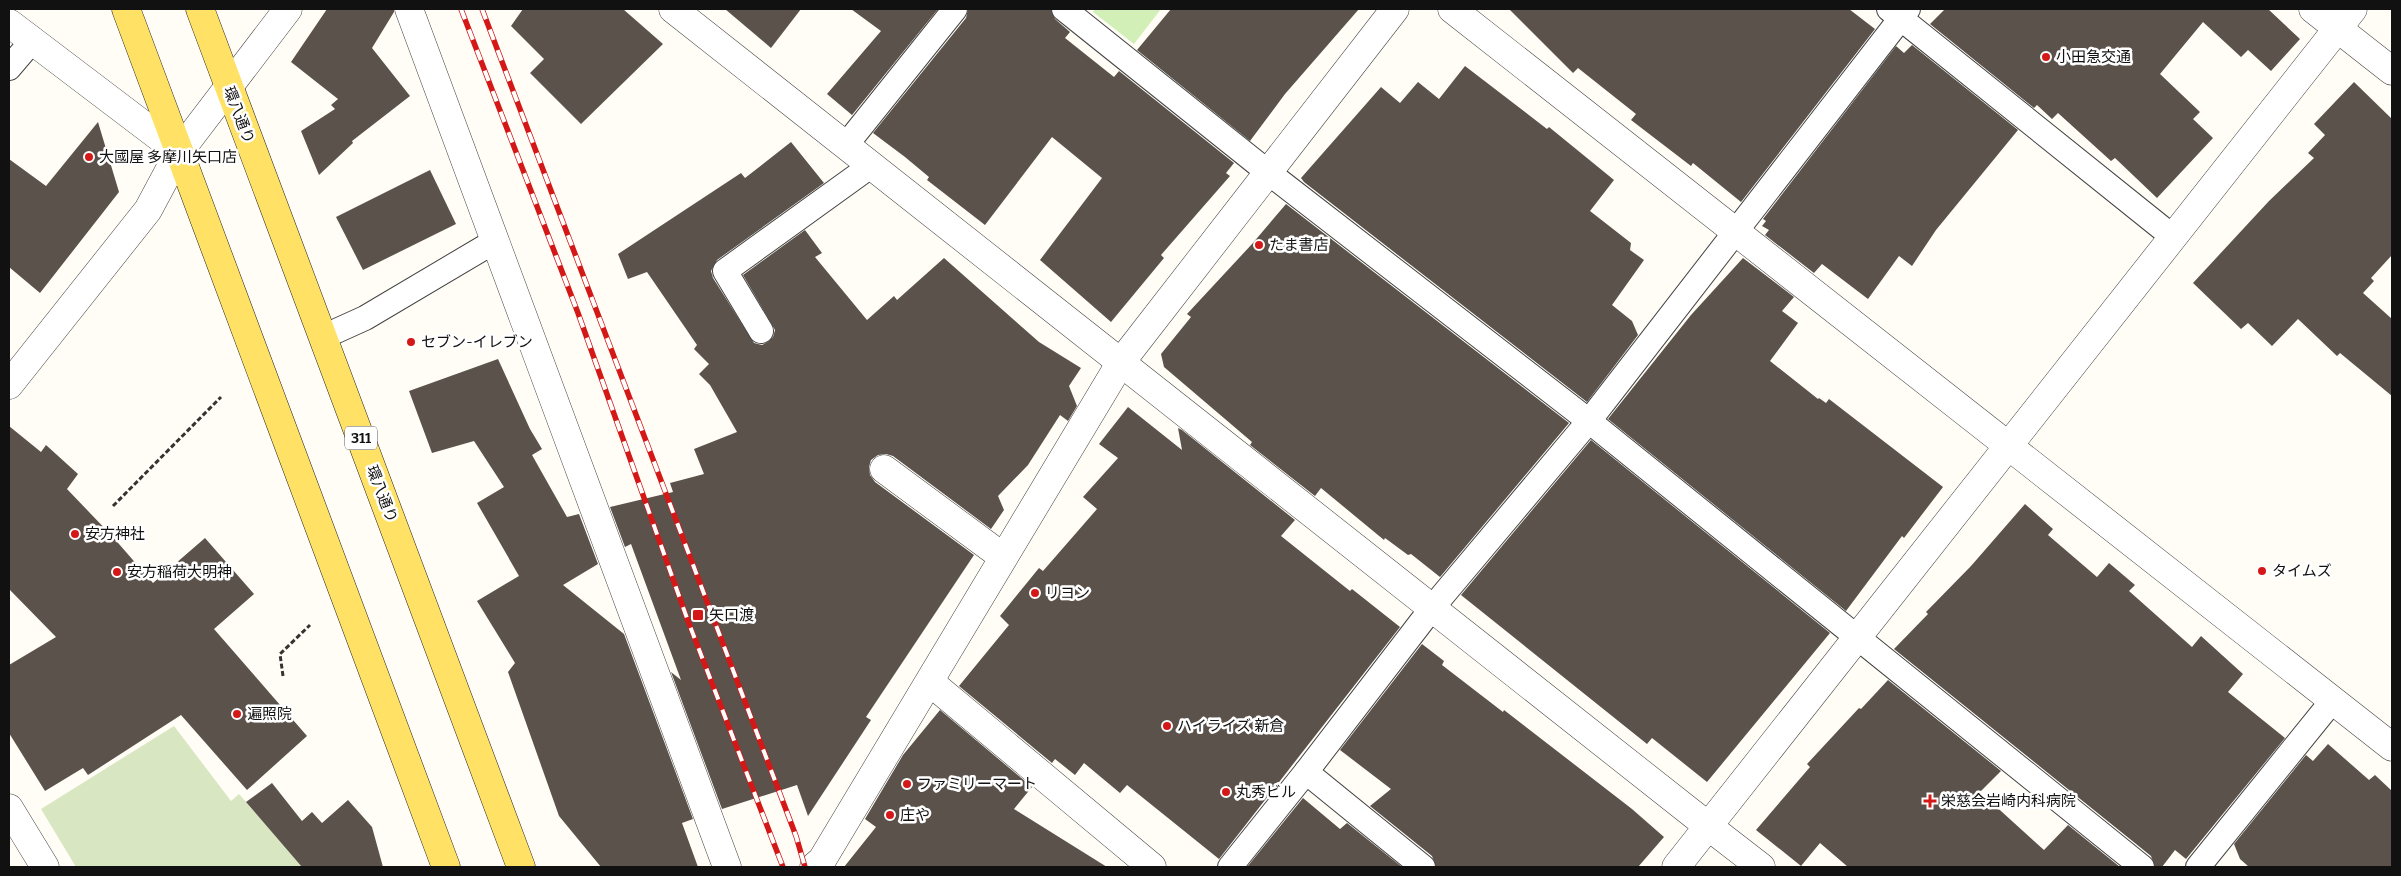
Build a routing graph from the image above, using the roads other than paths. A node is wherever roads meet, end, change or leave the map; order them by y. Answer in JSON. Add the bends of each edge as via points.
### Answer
{"nodes":[{"id":1,"x":126,"y":9,"type":"edge"},
{"id":2,"x":200,"y":9,"type":"edge"},
{"id":3,"x":288,"y":9,"type":"edge"},
{"id":4,"x":408,"y":9,"type":"edge"},
{"id":5,"x":673,"y":9,"type":"edge"},
{"id":6,"x":955,"y":9,"type":"edge"},
{"id":7,"x":1064,"y":9,"type":"edge"},
{"id":8,"x":1395,"y":9,"type":"edge"},
{"id":9,"x":1452,"y":9,"type":"edge"},
{"id":10,"x":2313,"y":9,"type":"edge"},
{"id":11,"x":1899,"y":12,"type":"edge"},
{"id":12,"x":2345,"y":18,"type":"edge"},
{"id":13,"x":9,"y":23,"type":"edge"},
{"id":14,"x":32,"y":41,"type":"junction"},
{"id":15,"x":9,"y":68,"type":"edge"},
{"id":16,"x":2392,"y":71,"type":"edge"},
{"id":17,"x":228,"y":86,"type":"junction"},
{"id":18,"x":846,"y":145,"type":"junction"},
{"id":19,"x":179,"y":152,"type":"junction"},
{"id":20,"x":872,"y":165,"type":"junction"},
{"id":21,"x":1269,"y":173,"type":"junction"},
{"id":22,"x":1736,"y":232,"type":"junction"},
{"id":23,"x":2173,"y":236,"type":"junction"},
{"id":24,"x":495,"y":241,"type":"junction"},
{"id":25,"x":761,"y":331,"type":"dead end"},
{"id":26,"x":323,"y":337,"type":"junction"},
{"id":27,"x":1121,"y":362,"type":"junction"},
{"id":28,"x":9,"y":385,"type":"edge"},
{"id":29,"x":1589,"y":421,"type":"junction"},
{"id":30,"x":2008,"y":445,"type":"junction"},
{"id":31,"x":884,"y":469,"type":"dead end"},
{"id":32,"x":1003,"y":557,"type":"junction"},
{"id":33,"x":1432,"y":608,"type":"junction"},
{"id":34,"x":1855,"y":637,"type":"junction"},
{"id":35,"x":930,"y":682,"type":"junction"},
{"id":36,"x":2332,"y":700,"type":"junction"},
{"id":37,"x":2392,"y":747,"type":"edge"},
{"id":38,"x":1306,"y":772,"type":"junction"},
{"id":39,"x":9,"y":808,"type":"edge"},
{"id":40,"x":1708,"y":826,"type":"junction"},
{"id":41,"x":45,"y":867,"type":"edge"},
{"id":42,"x":446,"y":867,"type":"edge"},
{"id":43,"x":521,"y":867,"type":"edge"},
{"id":44,"x":727,"y":867,"type":"edge"},
{"id":45,"x":814,"y":867,"type":"edge"},
{"id":46,"x":1152,"y":867,"type":"edge"},
{"id":47,"x":1230,"y":867,"type":"edge"},
{"id":48,"x":1423,"y":867,"type":"edge"},
{"id":49,"x":1676,"y":867,"type":"edge"},
{"id":50,"x":1761,"y":867,"type":"edge"},
{"id":51,"x":2142,"y":867,"type":"edge"},
{"id":52,"x":2198,"y":867,"type":"edge"}],
"edges":[{"from":1,"to":19,"type":"main road"},
{"from":2,"to":17,"type":"main road","name":"環八通り","number":"311"},
{"from":3,"to":17,"type":"street"},
{"from":4,"to":24,"type":"street"},
{"from":5,"to":18,"type":"street"},
{"from":6,"to":18,"type":"lane"},
{"from":7,"to":21,"type":"lane"},
{"from":8,"to":21,"type":"street"},
{"from":9,"to":22,"type":"street"},
{"from":10,"to":12,"type":"street"},
{"from":11,"to":22,"type":"lane"},
{"from":11,"to":23,"type":"lane"},
{"from":12,"to":16,"type":"street"},
{"from":12,"to":23,"type":"street"},
{"from":13,"to":14,"type":"street"},
{"from":14,"to":15,"type":"lane"},
{"from":14,"to":19,"type":"street"},
{"from":17,"to":19,"type":"street"},
{"from":17,"to":26,"type":"main road","name":"環八通り","number":"311"},
{"from":18,"to":20,"type":"street"},
{"from":19,"to":28,"type":"street","via":[[148,210]]},
{"from":19,"to":42,"type":"main road"},
{"from":20,"to":25,"type":"lane","via":[[725,271]]},
{"from":20,"to":27,"type":"street"},
{"from":21,"to":27,"type":"street"},
{"from":21,"to":29,"type":"lane"},
{"from":22,"to":29,"type":"lane"},
{"from":22,"to":30,"type":"street"},
{"from":23,"to":30,"type":"street"},
{"from":24,"to":26,"type":"lane","via":[[365,318]]},
{"from":24,"to":44,"type":"street"},
{"from":26,"to":43,"type":"main road","name":"環八通り","number":"311"},
{"from":27,"to":32,"type":"street"},
{"from":27,"to":33,"type":"street"},
{"from":29,"to":33,"type":"lane"},
{"from":29,"to":34,"type":"lane"},
{"from":30,"to":34,"type":"street"},
{"from":30,"to":36,"type":"street"},
{"from":31,"to":32,"type":"street"},
{"from":32,"to":35,"type":"street"},
{"from":33,"to":38,"type":"lane"},
{"from":33,"to":40,"type":"street"},
{"from":34,"to":40,"type":"street"},
{"from":34,"to":51,"type":"lane"},
{"from":35,"to":45,"type":"street","via":[[822,860]]},
{"from":35,"to":46,"type":"street"},
{"from":36,"to":37,"type":"street"},
{"from":36,"to":52,"type":"lane"},
{"from":38,"to":47,"type":"lane"},
{"from":38,"to":48,"type":"lane"},
{"from":39,"to":41,"type":"street"},
{"from":40,"to":49,"type":"street"},
{"from":40,"to":50,"type":"street"}]}
